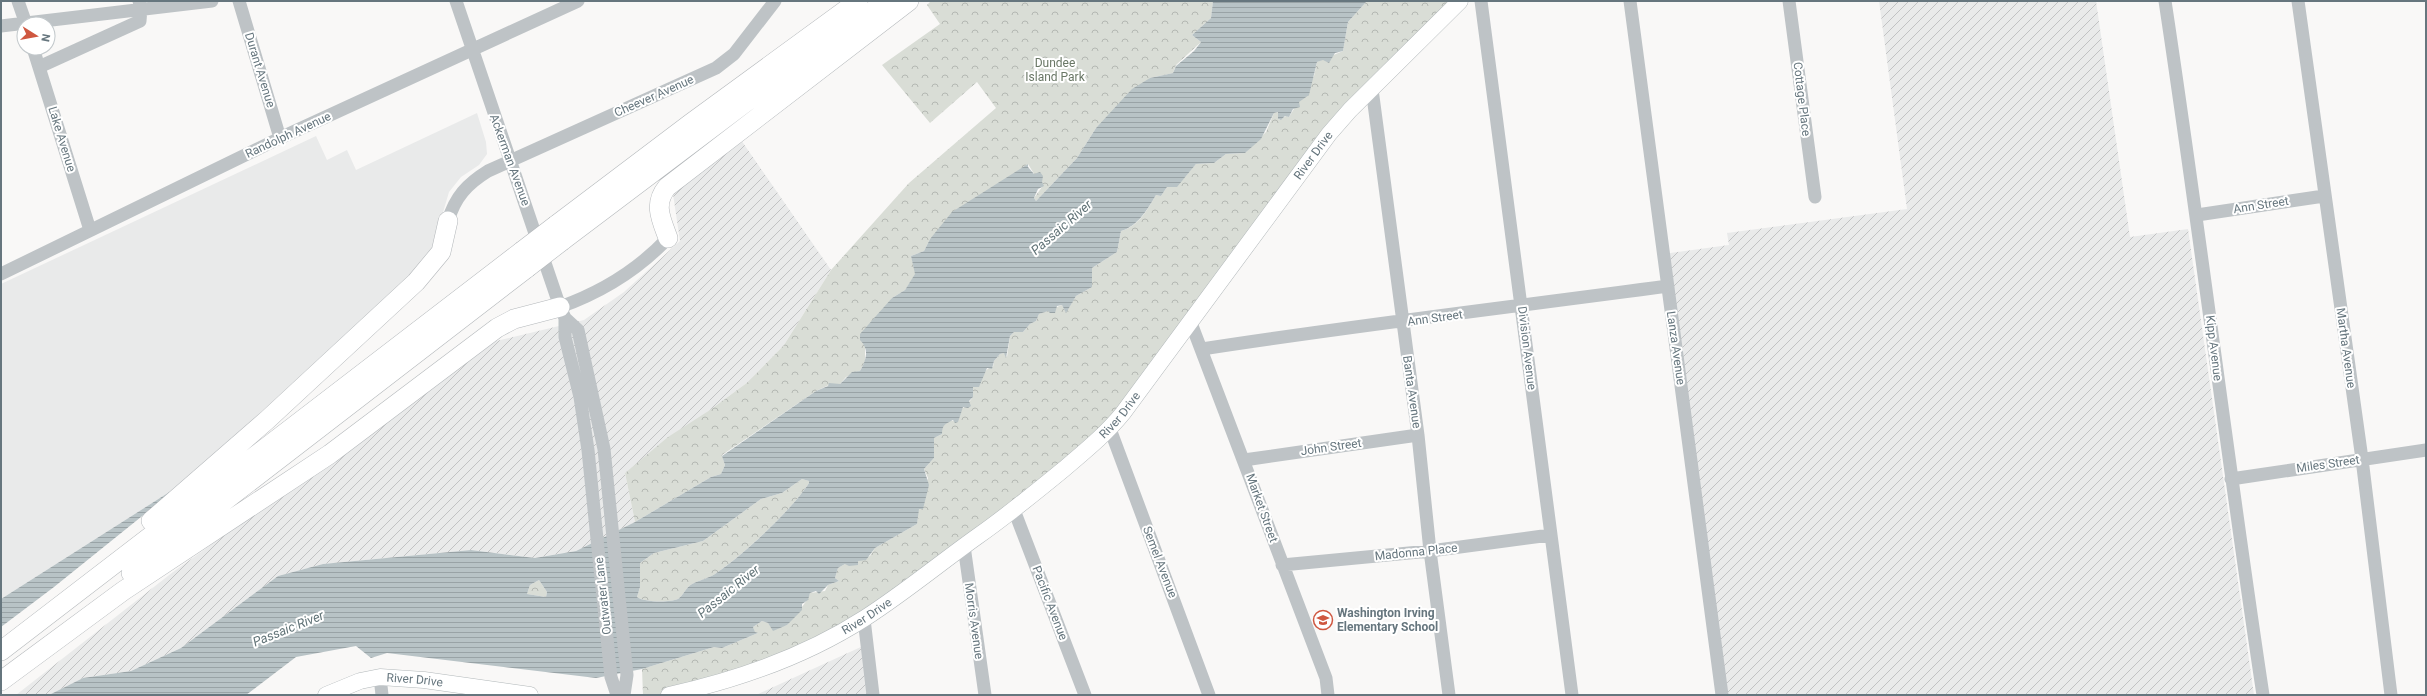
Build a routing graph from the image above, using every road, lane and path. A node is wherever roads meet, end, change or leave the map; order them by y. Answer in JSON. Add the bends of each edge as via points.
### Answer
{"nodes":[{"id":1,"x":18,"y":1,"type":"edge"},
{"id":2,"x":212,"y":1,"type":"edge"},
{"id":3,"x":239,"y":1,"type":"edge"},
{"id":4,"x":456,"y":1,"type":"edge"},
{"id":5,"x":578,"y":1,"type":"edge"},
{"id":6,"x":775,"y":1,"type":"edge"},
{"id":7,"x":858,"y":1,"type":"edge"},
{"id":8,"x":886,"y":1,"type":"edge"},
{"id":9,"x":909,"y":1,"type":"edge"},
{"id":10,"x":1460,"y":1,"type":"edge"},
{"id":11,"x":1481,"y":1,"type":"edge"},
{"id":12,"x":1630,"y":1,"type":"edge"},
{"id":13,"x":1789,"y":1,"type":"edge"},
{"id":14,"x":2165,"y":1,"type":"edge"},
{"id":15,"x":2298,"y":1,"type":"edge"},
{"id":16,"x":140,"y":5,"type":"edge"},
{"id":17,"x":23,"y":16,"type":"edge"},
{"id":18,"x":56,"y":18,"type":"edge"},
{"id":19,"x":16,"y":24,"type":"edge"},
{"id":20,"x":1,"y":26,"type":"edge"},
{"id":21,"x":472,"y":50,"type":"junction"},
{"id":22,"x":36,"y":56,"type":"edge"},
{"id":23,"x":39,"y":67,"type":"junction"},
{"id":24,"x":1372,"y":89,"type":"junction"},
{"id":25,"x":280,"y":138,"type":"junction"},
{"id":26,"x":510,"y":160,"type":"junction"},
{"id":27,"x":2324,"y":196,"type":"junction"},
{"id":28,"x":1815,"y":197,"type":"dead end"},
{"id":29,"x":2197,"y":215,"type":"junction"},
{"id":30,"x":448,"y":221,"type":"joint"},
{"id":31,"x":90,"y":230,"type":"junction"},
{"id":32,"x":559,"y":233,"type":"junction"},
{"id":33,"x":668,"y":238,"type":"joint"},
{"id":34,"x":524,"y":260,"type":"junction"},
{"id":35,"x":1,"y":274,"type":"edge"},
{"id":36,"x":1668,"y":286,"type":"junction"},
{"id":37,"x":1522,"y":306,"type":"junction"},
{"id":38,"x":563,"y":313,"type":"junction"},
{"id":39,"x":1191,"y":322,"type":"junction"},
{"id":40,"x":1402,"y":322,"type":"junction"},
{"id":41,"x":1202,"y":349,"type":"junction"},
{"id":42,"x":1110,"y":429,"type":"junction"},
{"id":43,"x":1418,"y":435,"type":"junction"},
{"id":44,"x":2426,"y":450,"type":"edge"},
{"id":45,"x":2362,"y":459,"type":"junction"},
{"id":46,"x":1244,"y":460,"type":"junction"},
{"id":47,"x":2231,"y":479,"type":"junction"},
{"id":48,"x":610,"y":496,"type":"joint"},
{"id":49,"x":593,"y":497,"type":"joint"},
{"id":50,"x":1014,"y":510,"type":"junction"},
{"id":51,"x":1550,"y":535,"type":"junction"},
{"id":52,"x":964,"y":546,"type":"junction"},
{"id":53,"x":1430,"y":551,"type":"junction"},
{"id":54,"x":1282,"y":565,"type":"junction"},
{"id":55,"x":864,"y":619,"type":"junction"},
{"id":56,"x":1,"y":642,"type":"edge"},
{"id":57,"x":1,"y":651,"type":"edge"},
{"id":58,"x":1,"y":672,"type":"edge"},
{"id":59,"x":380,"y":677,"type":"junction"},
{"id":60,"x":1,"y":681,"type":"edge"},
{"id":61,"x":498,"y":693,"type":"edge"},
{"id":62,"x":326,"y":695,"type":"edge"},
{"id":63,"x":382,"y":695,"type":"edge"},
{"id":64,"x":530,"y":695,"type":"edge"},
{"id":65,"x":617,"y":695,"type":"edge"},
{"id":66,"x":624,"y":695,"type":"edge"},
{"id":67,"x":669,"y":695,"type":"edge"},
{"id":68,"x":873,"y":695,"type":"edge"},
{"id":69,"x":985,"y":695,"type":"edge"},
{"id":70,"x":1085,"y":695,"type":"edge"},
{"id":71,"x":1209,"y":695,"type":"edge"},
{"id":72,"x":1328,"y":695,"type":"edge"},
{"id":73,"x":1450,"y":695,"type":"edge"},
{"id":74,"x":1572,"y":695,"type":"edge"},
{"id":75,"x":1722,"y":695,"type":"edge"},
{"id":76,"x":2263,"y":695,"type":"edge"},
{"id":77,"x":2391,"y":695,"type":"edge"}],
"edges":[{"from":1,"to":17,"type":"street"},
{"from":2,"to":16,"type":"street"},
{"from":3,"to":25,"type":"street","name":"Durant Avenue"},
{"from":4,"to":21,"type":"street","name":"Ackerman Avenue"},
{"from":5,"to":21,"type":"street","name":"Randolph Avenue"},
{"from":6,"to":26,"type":"street","name":"Cheever Avenue","via":[[734,54],[716,68]]},
{"from":7,"to":32,"type":"highway","via":[[697,118]]},
{"from":8,"to":32,"type":"highway"},
{"from":9,"to":33,"type":"highway","via":[[667,187],[659,202],[659,212]]},
{"from":10,"to":24,"type":"main road","name":"River Drive"},
{"from":11,"to":37,"type":"street","name":"Division Avenue"},
{"from":12,"to":36,"type":"street","name":"Lanza Avenue"},
{"from":13,"to":28,"type":"street","name":"Cottage Place"},
{"from":14,"to":29,"type":"street","name":"Kipp Avenue"},
{"from":15,"to":27,"type":"street","name":"Martha Avenue"},
{"from":16,"to":18,"type":"street"},
{"from":16,"to":23,"type":"street","via":[[140,22]]},
{"from":19,"to":20,"type":"street"},
{"from":21,"to":25,"type":"street","name":"Randolph Avenue"},
{"from":21,"to":26,"type":"street","name":"Ackerman Avenue"},
{"from":22,"to":23,"type":"street","name":"Lake Avenue"},
{"from":23,"to":31,"type":"street","name":"Lake Avenue"},
{"from":24,"to":39,"type":"main road","name":"River Drive","via":[[1320,145]]},
{"from":24,"to":40,"type":"street","name":"Banta Avenue"},
{"from":25,"to":31,"type":"street","name":"Randolph Avenue"},
{"from":26,"to":30,"type":"street","name":"Cheever Avenue","via":[[466,186],[458,195]]},
{"from":26,"to":38,"type":"street","name":"Ackerman Avenue"},
{"from":27,"to":29,"type":"street","name":"Ann Street"},
{"from":27,"to":45,"type":"street","name":"Martha Avenue"},
{"from":29,"to":47,"type":"street","name":"Kipp Avenue"},
{"from":30,"to":56,"type":"highway","via":[[441,252],[416,282],[205,475],[105,560]]},
{"from":31,"to":35,"type":"street","name":"Randolph Avenue","via":[[71,242]]},
{"from":32,"to":34,"type":"highway","bridge":true},
{"from":33,"to":38,"type":"street","via":[[620,279]]},
{"from":34,"to":57,"type":"highway"},
{"from":34,"to":58,"type":"highway"},
{"from":36,"to":37,"type":"street","name":"Ann Street"},
{"from":36,"to":75,"type":"street","name":"Lanza Avenue"},
{"from":37,"to":40,"type":"street","name":"Ann Street"},
{"from":37,"to":51,"type":"street","name":"Division Avenue"},
{"from":38,"to":48,"type":"street","name":"Ackerman Avenue","via":[[578,330],[604,449]]},
{"from":38,"to":49,"type":"street","name":"Ackerman Avenue","via":[[565,337],[585,427]]},
{"from":38,"to":60,"type":"highway","via":[[514,319],[497,328],[330,454],[123,591]]},
{"from":39,"to":41,"type":"street","name":"Market Street"},
{"from":39,"to":42,"type":"main road","name":"River Drive"},
{"from":40,"to":41,"type":"street","name":"Ann Street","via":[[1338,328]]},
{"from":40,"to":43,"type":"street","name":"Banta Avenue"},
{"from":41,"to":46,"type":"street","name":"Market Street"},
{"from":42,"to":50,"type":"main road","name":"River Drive"},
{"from":42,"to":71,"type":"street","name":"Semel Avenue"},
{"from":43,"to":46,"type":"street","name":"John Street"},
{"from":43,"to":53,"type":"street","name":"Banta Avenue"},
{"from":44,"to":45,"type":"street","name":"Miles Street"},
{"from":45,"to":47,"type":"street","name":"Miles Street"},
{"from":45,"to":77,"type":"street","name":"Martha Avenue"},
{"from":46,"to":54,"type":"street","name":"Market Street"},
{"from":47,"to":76,"type":"street","name":"Kipp Avenue"},
{"from":48,"to":66,"type":"street","name":"Outwater Lane","via":[[627,675]]},
{"from":49,"to":65,"type":"street","name":"Outwater Lane","via":[[611,677]]},
{"from":50,"to":52,"type":"main road","name":"River Drive"},
{"from":50,"to":70,"type":"street","name":"Pacific Avenue"},
{"from":51,"to":53,"type":"street","name":"Madonna Place"},
{"from":51,"to":74,"type":"street","name":"Division Avenue"},
{"from":52,"to":55,"type":"main road","name":"River Drive"},
{"from":52,"to":69,"type":"street","name":"Morris Avenue"},
{"from":53,"to":54,"type":"street","name":"Madonna Place"},
{"from":53,"to":73,"type":"street","name":"Banta Avenue"},
{"from":54,"to":72,"type":"street","name":"Market Street","via":[[1326,678]]},
{"from":55,"to":67,"type":"main road","name":"River Drive","via":[[778,662]]},
{"from":55,"to":68,"type":"street"},
{"from":59,"to":61,"type":"main road","name":"River Drive","via":[[424,680]]},
{"from":59,"to":62,"type":"main road","name":"River Drive","via":[[360,681]]},
{"from":59,"to":63,"type":"street"},
{"from":61,"to":64,"type":"main road","name":"River Drive"}]}
